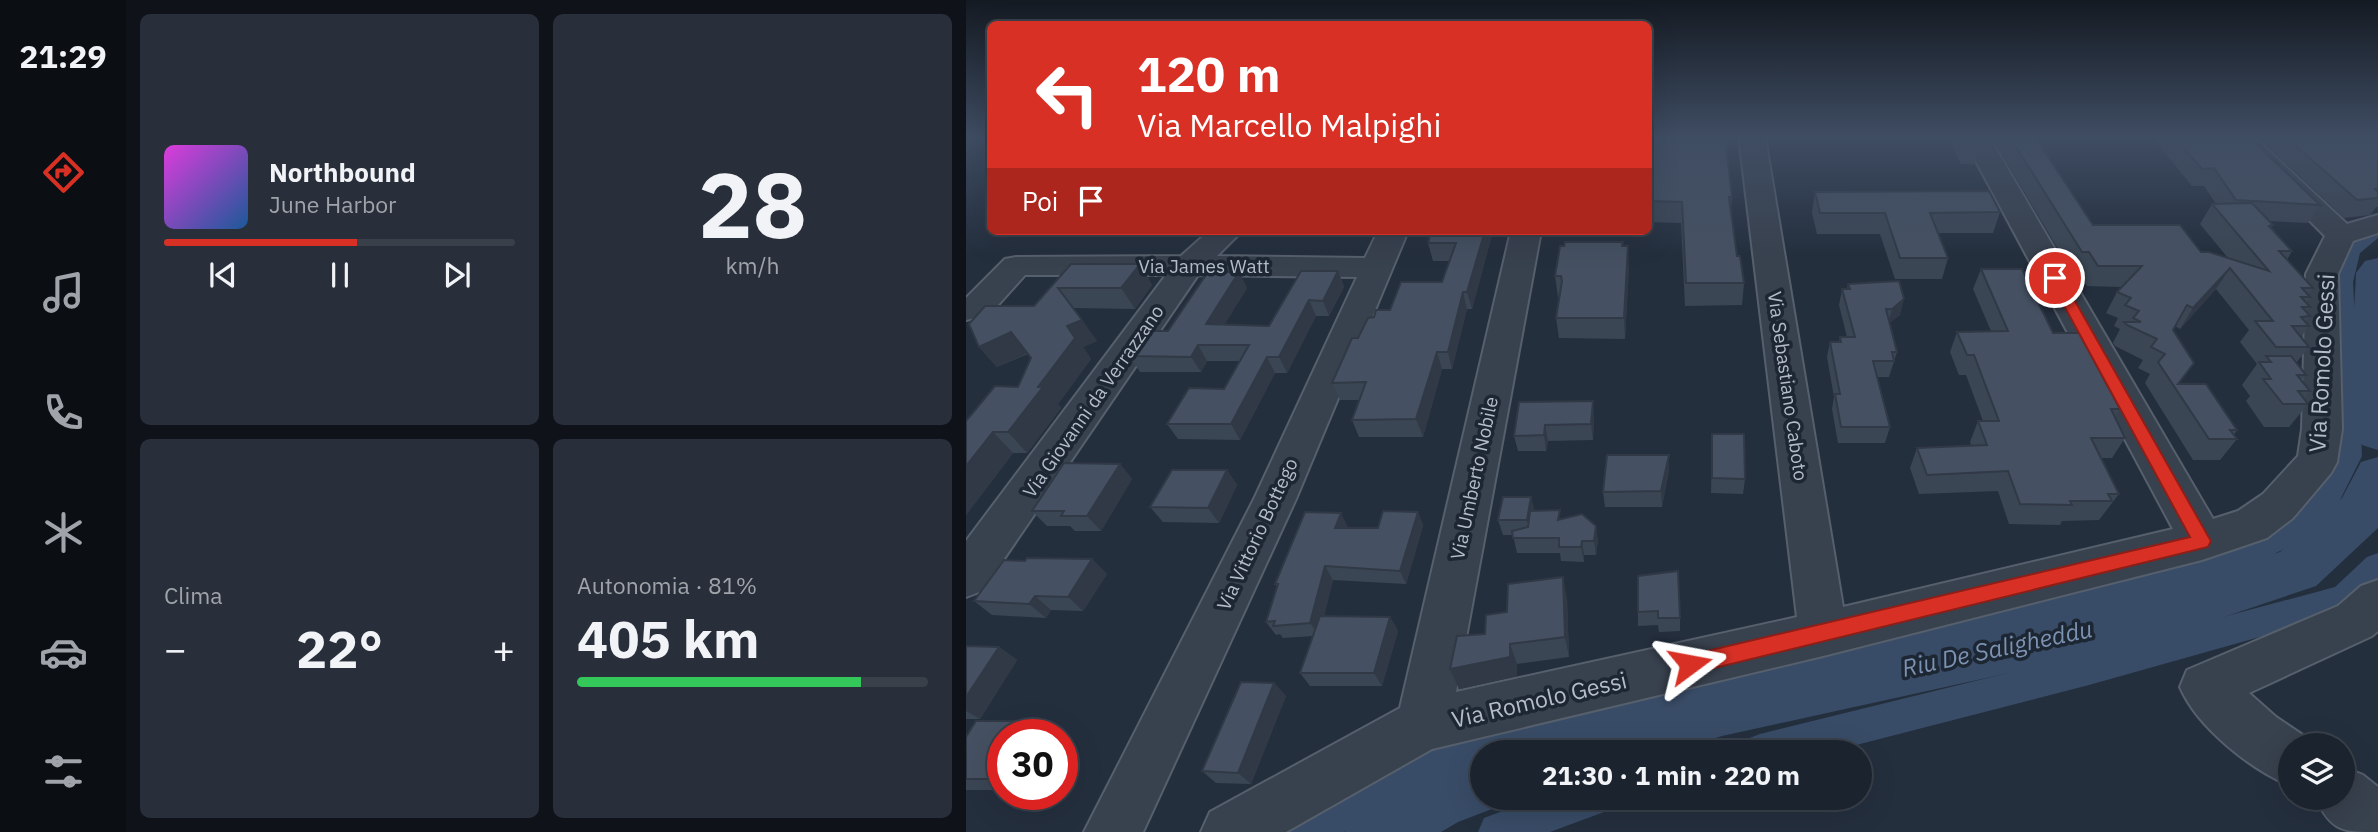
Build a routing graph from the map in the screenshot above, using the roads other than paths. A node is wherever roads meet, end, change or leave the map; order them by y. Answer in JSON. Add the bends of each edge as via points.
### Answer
{"nodes":[{"id":1,"x":1758,"y":176,"type":"edge"},
{"id":2,"x":1998,"y":176,"type":"edge"},
{"id":3,"x":2279,"y":176,"type":"edge"},
{"id":4,"x":2378,"y":224,"type":"edge"},
{"id":5,"x":1223,"y":235,"type":"edge"},
{"id":6,"x":1525,"y":235,"type":"edge"},
{"id":7,"x":2341,"y":235,"type":"junction"},
{"id":8,"x":1384,"y":250,"type":"edge"},
{"id":9,"x":1189,"y":265,"type":"junction"},
{"id":10,"x":970,"y":311,"type":"edge"},
{"id":11,"x":2202,"y":541,"type":"junction"},
{"id":12,"x":966,"y":577,"type":"edge"},
{"id":13,"x":2378,"y":601,"type":"edge"},
{"id":14,"x":1824,"y":634,"type":"junction"},
{"id":15,"x":1423,"y":725,"type":"junction"},
{"id":16,"x":2278,"y":750,"type":"edge"},
{"id":17,"x":2355,"y":804,"type":"edge"},
{"id":18,"x":2378,"y":822,"type":"edge"},
{"id":19,"x":1113,"y":832,"type":"edge"},
{"id":20,"x":1230,"y":832,"type":"edge"}],
"edges":[{"from":1,"to":14,"type":"street","name":"Via Sebastiano Caboto"},
{"from":2,"to":11,"type":"street"},
{"from":3,"to":7,"type":"street"},
{"from":4,"to":7,"type":"street"},
{"from":5,"to":9,"type":"street","name":"Via Giovanni da Verrazzano"},
{"from":6,"to":15,"type":"street","name":"Via Umberto Nobile"},
{"from":7,"to":11,"type":"street","name":"Via Romolo Gessi","via":[[2322,274],[2322,429],[2317,461],[2278,506],[2252,525]]},
{"from":8,"to":9,"type":"street","name":"Via James Watt"},
{"from":8,"to":19,"type":"street","name":"Via Vittorio Bottego","via":[[1275,499]]},
{"from":9,"to":10,"type":"street","name":"Via James Watt","via":[[1016,266]]},
{"from":9,"to":12,"type":"street","name":"Via Giovanni da Verrazzano"},
{"from":11,"to":14,"type":"street","name":"Via Romolo Gessi"},
{"from":13,"to":16,"type":"street","via":[[2355,621],[2205,687]]},
{"from":14,"to":15,"type":"street","name":"Via Romolo Gessi"},
{"from":15,"to":20,"type":"street","name":"Via Romolo Gessi"},
{"from":17,"to":18,"type":"street"}]}
